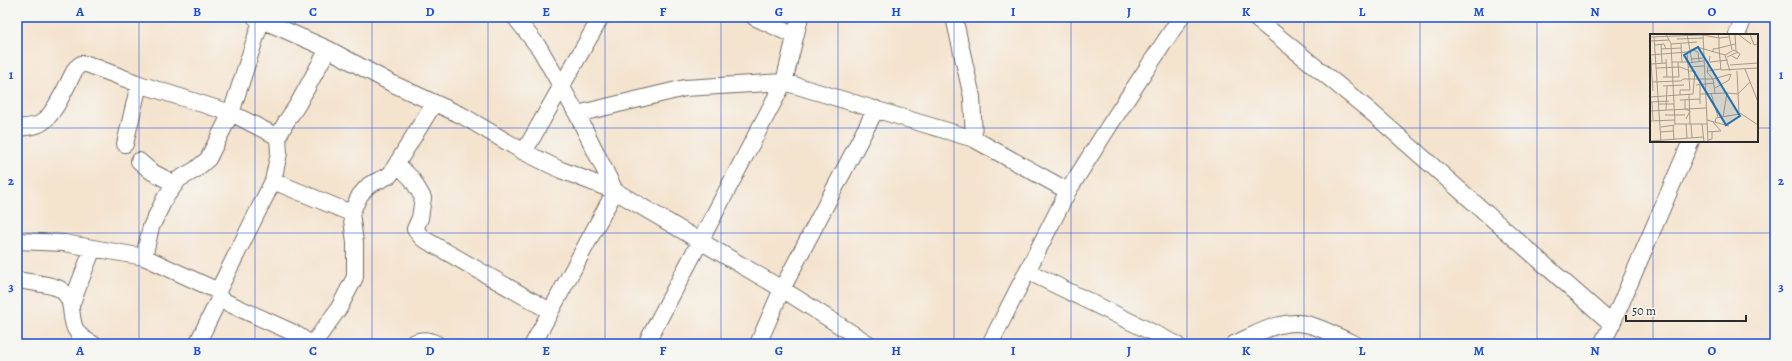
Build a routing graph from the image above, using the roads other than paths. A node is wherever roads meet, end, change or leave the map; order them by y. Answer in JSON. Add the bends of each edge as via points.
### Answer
{"nodes":[{"id":1,"x":515,"y":17,"type":"edge"},
{"id":2,"x":601,"y":17,"type":"edge"},
{"id":3,"x":754,"y":17,"type":"edge"},
{"id":4,"x":800,"y":17,"type":"edge"},
{"id":5,"x":954,"y":17,"type":"edge"},
{"id":6,"x":1181,"y":17,"type":"edge"},
{"id":7,"x":1254,"y":17,"type":"edge"},
{"id":8,"x":1744,"y":17,"type":"edge"},
{"id":9,"x":258,"y":19,"type":"edge"},
{"id":10,"x":1737,"y":34,"type":"edge"},
{"id":11,"x":795,"y":36,"type":"junction"},
{"id":12,"x":328,"y":48,"type":"junction"},
{"id":13,"x":784,"y":82,"type":"junction"},
{"id":14,"x":138,"y":84,"type":"junction"},
{"id":15,"x":562,"y":87,"type":"junction"},
{"id":16,"x":434,"y":103,"type":"junction"},
{"id":17,"x":876,"y":109,"type":"junction"},
{"id":18,"x":231,"y":113,"type":"junction"},
{"id":19,"x":577,"y":114,"type":"junction"},
{"id":20,"x":17,"y":128,"type":"edge"},
{"id":21,"x":278,"y":137,"type":"junction"},
{"id":22,"x":974,"y":139,"type":"junction"},
{"id":23,"x":1691,"y":142,"type":"edge"},
{"id":24,"x":125,"y":144,"type":"dead end"},
{"id":25,"x":524,"y":152,"type":"junction"},
{"id":26,"x":139,"y":161,"type":"dead end"},
{"id":27,"x":398,"y":165,"type":"junction"},
{"id":28,"x":274,"y":181,"type":"junction"},
{"id":29,"x":175,"y":184,"type":"junction"},
{"id":30,"x":615,"y":191,"type":"junction"},
{"id":31,"x":1068,"y":191,"type":"junction"},
{"id":32,"x":351,"y":213,"type":"junction"},
{"id":33,"x":700,"y":240,"type":"junction"},
{"id":34,"x":17,"y":241,"type":"edge"},
{"id":35,"x":92,"y":248,"type":"junction"},
{"id":36,"x":144,"y":258,"type":"junction"},
{"id":37,"x":1028,"y":271,"type":"junction"},
{"id":38,"x":17,"y":280,"type":"edge"},
{"id":39,"x":782,"y":289,"type":"junction"},
{"id":40,"x":219,"y":295,"type":"junction"},
{"id":41,"x":71,"y":305,"type":"junction"},
{"id":42,"x":550,"y":311,"type":"junction"},
{"id":43,"x":1612,"y":324,"type":"junction"},
{"id":44,"x":650,"y":342,"type":"edge"},
{"id":45,"x":93,"y":344,"type":"edge"},
{"id":46,"x":197,"y":344,"type":"edge"},
{"id":47,"x":312,"y":344,"type":"edge"},
{"id":48,"x":411,"y":344,"type":"edge"},
{"id":49,"x":437,"y":344,"type":"edge"},
{"id":50,"x":533,"y":344,"type":"edge"},
{"id":51,"x":758,"y":344,"type":"edge"},
{"id":52,"x":869,"y":344,"type":"edge"},
{"id":53,"x":990,"y":344,"type":"edge"},
{"id":54,"x":1176,"y":344,"type":"edge"},
{"id":55,"x":1234,"y":344,"type":"edge"},
{"id":56,"x":1355,"y":344,"type":"edge"},
{"id":57,"x":1602,"y":344,"type":"edge"}],
"edges":[{"from":1,"to":15,"type":"street","via":[[540,49]]},
{"from":2,"to":15,"type":"street"},
{"from":3,"to":11,"type":"street"},
{"from":4,"to":11,"type":"street"},
{"from":5,"to":22,"type":"street","via":[[972,97]]},
{"from":6,"to":31,"type":"street"},
{"from":7,"to":43,"type":"street","via":[[1370,111]]},
{"from":8,"to":10,"type":"street"},
{"from":9,"to":12,"type":"street"},
{"from":9,"to":18,"type":"street"},
{"from":11,"to":13,"type":"street"},
{"from":12,"to":16,"type":"street","via":[[391,83]]},
{"from":12,"to":21,"type":"street"},
{"from":13,"to":17,"type":"street"},
{"from":13,"to":19,"type":"street","via":[[685,88]]},
{"from":13,"to":33,"type":"street"},
{"from":14,"to":18,"type":"street"},
{"from":14,"to":20,"type":"street","via":[[81,64],[76,68],[51,114],[41,123]]},
{"from":14,"to":24,"type":"street"},
{"from":15,"to":19,"type":"street"},
{"from":15,"to":25,"type":"street"},
{"from":16,"to":25,"type":"street","via":[[463,116]]},
{"from":16,"to":27,"type":"street"},
{"from":17,"to":22,"type":"street"},
{"from":17,"to":39,"type":"street"},
{"from":18,"to":21,"type":"street"},
{"from":18,"to":29,"type":"street","via":[[208,159]]},
{"from":19,"to":30,"type":"street"},
{"from":21,"to":28,"type":"street","via":[[279,153]]},
{"from":22,"to":31,"type":"street"},
{"from":23,"to":43,"type":"street"},
{"from":25,"to":30,"type":"street"},
{"from":26,"to":29,"type":"street","via":[[152,172]]},
{"from":27,"to":32,"type":"street","via":[[390,176],[370,185],[360,195]]},
{"from":27,"to":42,"type":"street","via":[[412,180],[423,198],[420,218],[415,229],[422,238]]},
{"from":28,"to":32,"type":"street"},
{"from":28,"to":40,"type":"street"},
{"from":29,"to":36,"type":"street","via":[[151,227]]},
{"from":30,"to":33,"type":"street"},
{"from":30,"to":42,"type":"street"},
{"from":31,"to":37,"type":"street"},
{"from":32,"to":47,"type":"street","via":[[355,242],[355,277],[339,308]]},
{"from":33,"to":39,"type":"street"},
{"from":33,"to":44,"type":"street"},
{"from":34,"to":35,"type":"street","via":[[64,243]]},
{"from":35,"to":36,"type":"street"},
{"from":35,"to":41,"type":"street"},
{"from":36,"to":40,"type":"street"},
{"from":37,"to":53,"type":"street"},
{"from":37,"to":54,"type":"street"},
{"from":38,"to":41,"type":"street","via":[[58,288],[66,294]]},
{"from":39,"to":51,"type":"street"},
{"from":39,"to":52,"type":"street"},
{"from":40,"to":46,"type":"street"},
{"from":40,"to":47,"type":"street"},
{"from":41,"to":45,"type":"street","via":[[75,330]]},
{"from":42,"to":50,"type":"street"},
{"from":43,"to":57,"type":"street"},
{"from":48,"to":49,"type":"street","via":[[428,339]]},
{"from":55,"to":56,"type":"street","via":[[1278,325],[1294,323],[1310,325]]}]}
